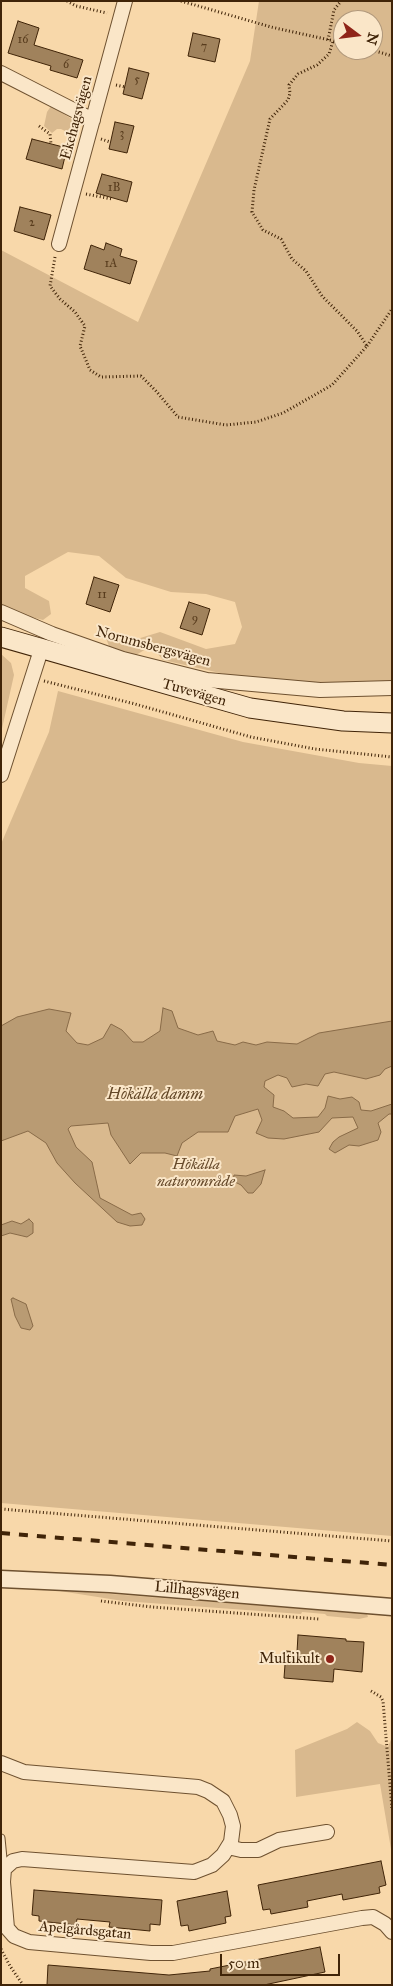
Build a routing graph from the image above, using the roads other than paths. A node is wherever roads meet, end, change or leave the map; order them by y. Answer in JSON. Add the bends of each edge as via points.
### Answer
{"nodes":[{"id":1,"x":125,"y":1,"type":"edge"},
{"id":2,"x":1,"y":73,"type":"edge"},
{"id":3,"x":93,"y":120,"type":"junction"},
{"id":4,"x":59,"y":244,"type":"road end"},
{"id":5,"x":1,"y":612,"type":"edge"},
{"id":6,"x":1,"y":638,"type":"edge"},
{"id":7,"x":41,"y":650,"type":"junction"},
{"id":8,"x":392,"y":688,"type":"edge"},
{"id":9,"x":392,"y":723,"type":"edge"},
{"id":10,"x":1,"y":776,"type":"edge"},
{"id":11,"x":1,"y":1579,"type":"edge"},
{"id":12,"x":392,"y":1607,"type":"edge"},
{"id":13,"x":1,"y":1763,"type":"edge"},
{"id":14,"x":327,"y":1832,"type":"dead end"},
{"id":15,"x":1,"y":1838,"type":"edge"},
{"id":16,"x":228,"y":1847,"type":"junction"},
{"id":17,"x":4,"y":1869,"type":"junction"},
{"id":18,"x":392,"y":1932,"type":"edge"}],
"edges":[{"from":1,"to":3,"type":"street","name":"Ekehagsvägen"},
{"from":2,"to":3,"type":"street"},
{"from":3,"to":4,"type":"street","name":"Ekehagsvägen"},
{"from":5,"to":8,"type":"street","name":"Norumsbergsvägen","via":[[123,659],[207,680],[320,690]]},
{"from":6,"to":7,"type":"main road","name":"Tuvevägen"},
{"from":7,"to":9,"type":"main road","name":"Tuvevägen","via":[[250,708],[343,721]]},
{"from":7,"to":10,"type":"street"},
{"from":11,"to":12,"type":"street","name":"Lillhagsvägen","via":[[110,1584]]},
{"from":13,"to":16,"type":"street","via":[[24,1772],[198,1787],[223,1802],[230,1815],[233,1826]]},
{"from":14,"to":16,"type":"street","via":[[280,1840],[258,1850]]},
{"from":15,"to":17,"type":"lane"},
{"from":16,"to":17,"type":"street","via":[[212,1865],[194,1872],[22,1859],[12,1861]]},
{"from":17,"to":18,"type":"street","name":"Apelgårdsgatan","via":[[8,1928],[14,1936],[28,1942],[173,1953],[373,1917]]}]}
